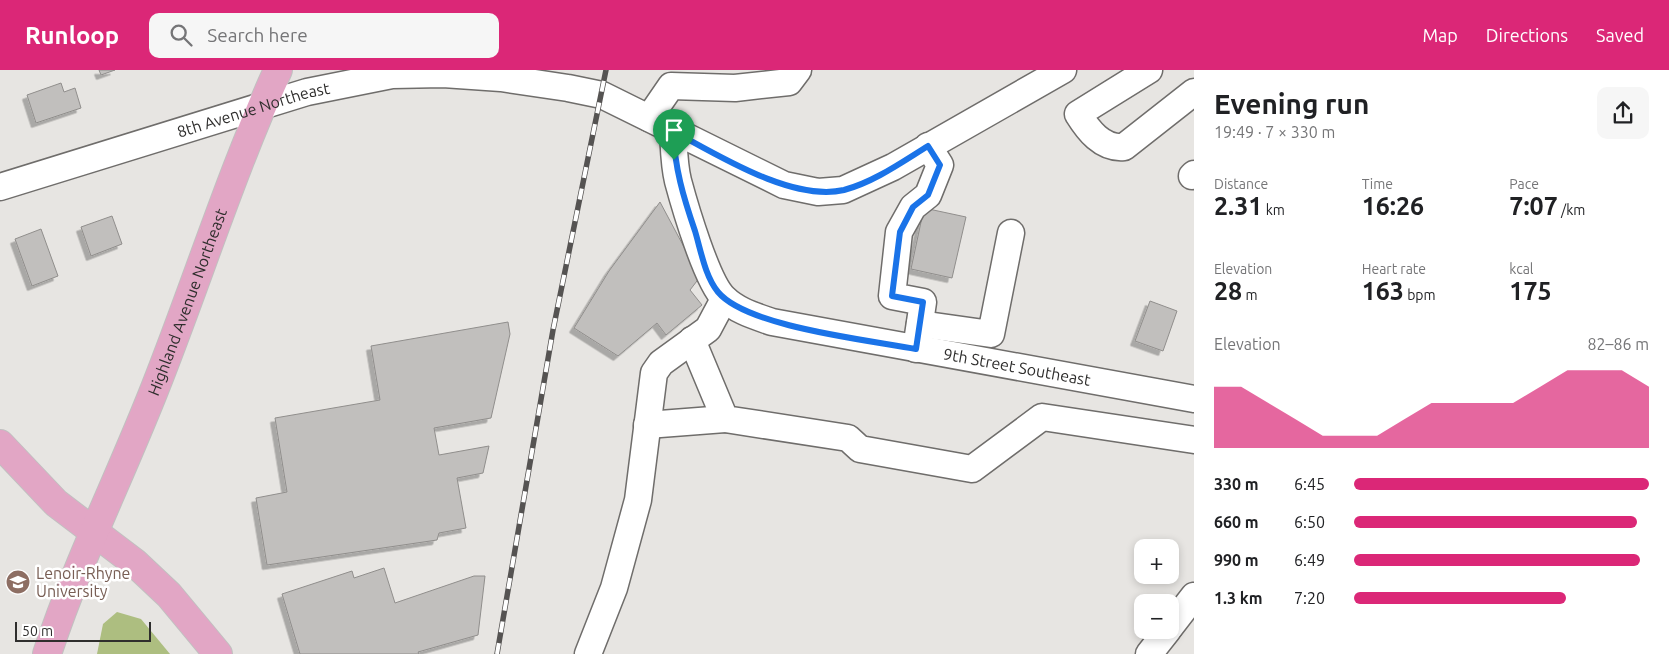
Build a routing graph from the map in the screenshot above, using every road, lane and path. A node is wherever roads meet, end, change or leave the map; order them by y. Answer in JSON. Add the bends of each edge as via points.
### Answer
{"nodes":[{"id":1,"x":256,"y":70,"type":"edge"},
{"id":2,"x":278,"y":70,"type":"edge"},
{"id":3,"x":798,"y":70,"type":"edge"},
{"id":4,"x":1063,"y":70,"type":"edge"},
{"id":5,"x":1149,"y":70,"type":"edge"},
{"id":6,"x":570,"y":79,"type":"edge"},
{"id":7,"x":1194,"y":92,"type":"edge"},
{"id":8,"x":261,"y":108,"type":"junction"},
{"id":9,"x":649,"y":118,"type":"junction"},
{"id":10,"x":673,"y":131,"type":"junction"},
{"id":11,"x":928,"y":146,"type":"junction"},
{"id":12,"x":0,"y":187,"type":"edge"},
{"id":13,"x":1011,"y":233,"type":"dead end"},
{"id":14,"x":724,"y":299,"type":"junction"},
{"id":15,"x":918,"y":336,"type":"junction"},
{"id":16,"x":692,"y":340,"type":"junction"},
{"id":17,"x":1194,"y":398,"type":"edge"},
{"id":18,"x":726,"y":419,"type":"junction"},
{"id":19,"x":648,"y":425,"type":"junction"},
{"id":20,"x":1194,"y":440,"type":"edge"},
{"id":21,"x":0,"y":444,"type":"edge"},
{"id":22,"x":92,"y":532,"type":"junction"},
{"id":23,"x":1194,"y":597,"type":"edge"},
{"id":24,"x":1179,"y":616,"type":"edge"},
{"id":25,"x":1161,"y":639,"type":"edge"},
{"id":26,"x":47,"y":654,"type":"edge"},
{"id":27,"x":218,"y":654,"type":"edge"},
{"id":28,"x":588,"y":654,"type":"edge"},
{"id":29,"x":1149,"y":654,"type":"edge"}],
"edges":[{"from":1,"to":8,"type":"main road"},
{"from":2,"to":8,"type":"main road","name":"Highland Avenue Northeast"},
{"from":3,"to":9,"type":"street","via":[[789,82],[735,88],[671,86]]},
{"from":4,"to":11,"type":"street","name":"8th Avenue Northeast"},
{"from":5,"to":7,"type":"street","via":[[1078,114],[1091,134],[1116,148],[1124,147]]},
{"from":6,"to":8,"type":"street","name":"8th Avenue Northeast","via":[[392,75],[307,92]]},
{"from":6,"to":9,"type":"street","name":"8th Avenue Northeast"},
{"from":8,"to":12,"type":"street","name":"8th Avenue Northeast"},
{"from":8,"to":22,"type":"main road","name":"Highland Avenue Northeast","via":[[118,481]]},
{"from":9,"to":10,"type":"street","name":"8th Avenue Northeast"},
{"from":10,"to":11,"type":"street","name":"8th Avenue Northeast","via":[[784,185],[818,192],[843,190],[868,180]]},
{"from":10,"to":14,"type":"street","name":"9th Street Southeast","via":[[678,181],[711,281]]},
{"from":11,"to":15,"type":"street","via":[[940,165],[928,195],[913,207],[900,232],[892,296],[923,302]]},
{"from":13,"to":15,"type":"street","via":[[991,334]]},
{"from":14,"to":15,"type":"street","name":"9th Street Southeast","via":[[743,311],[772,322]]},
{"from":14,"to":16,"type":"street","via":[[708,329]]},
{"from":15,"to":17,"type":"street","name":"9th Street Southeast"},
{"from":16,"to":18,"type":"street"},
{"from":16,"to":19,"type":"street","via":[[660,363],[654,373]]},
{"from":18,"to":19,"type":"street"},
{"from":18,"to":20,"type":"street","via":[[848,438],[860,449],[972,469],[1042,417]]},
{"from":19,"to":28,"type":"street","via":[[635,509],[614,588]]},
{"from":21,"to":22,"type":"main road","via":[[56,503]]},
{"from":22,"to":26,"type":"main road","name":"Highland Avenue Northeast"},
{"from":22,"to":27,"type":"main road","via":[[134,563],[169,595]]},
{"from":23,"to":24,"type":"street"},
{"from":25,"to":29,"type":"street"}]}
